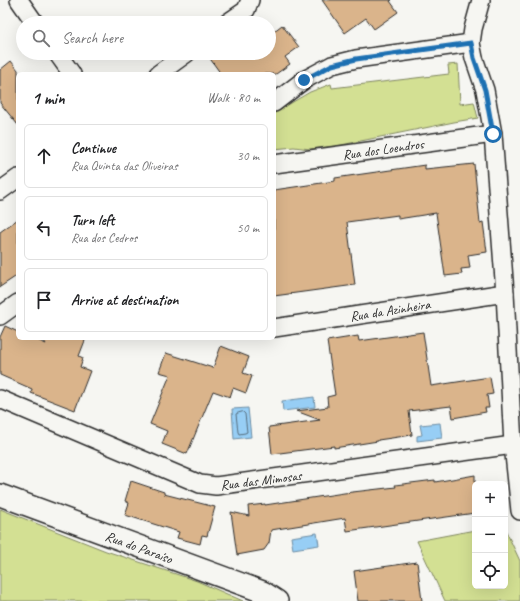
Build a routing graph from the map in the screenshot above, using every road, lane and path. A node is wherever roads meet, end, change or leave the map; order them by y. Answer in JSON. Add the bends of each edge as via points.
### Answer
{"nodes":[{"id":1,"x":19,"y":0,"type":"edge"},
{"id":2,"x":250,"y":0,"type":"edge"},
{"id":3,"x":481,"y":0,"type":"edge"},
{"id":4,"x":30,"y":16,"type":"edge"},
{"id":5,"x":238,"y":16,"type":"edge"},
{"id":6,"x":471,"y":43,"type":"junction"},
{"id":7,"x":62,"y":60,"type":"edge"},
{"id":8,"x":177,"y":60,"type":"edge"},
{"id":9,"x":71,"y":72,"type":"edge"},
{"id":10,"x":161,"y":72,"type":"edge"},
{"id":11,"x":276,"y":101,"type":"edge"},
{"id":12,"x":493,"y":134,"type":"junction"},
{"id":13,"x":276,"y":164,"type":"edge"},
{"id":14,"x":16,"y":179,"type":"edge"},
{"id":15,"x":0,"y":191,"type":"edge"},
{"id":16,"x":505,"y":293,"type":"junction"},
{"id":17,"x":16,"y":304,"type":"edge"},
{"id":18,"x":0,"y":316,"type":"edge"},
{"id":19,"x":276,"y":328,"type":"edge"},
{"id":20,"x":0,"y":400,"type":"edge"},
{"id":21,"x":513,"y":445,"type":"junction"},
{"id":22,"x":0,"y":495,"type":"edge"},
{"id":23,"x":520,"y":511,"type":"edge"},
{"id":24,"x":277,"y":601,"type":"edge"}],
"edges":[{"from":1,"to":4,"type":"street"},
{"from":2,"to":5,"type":"street","via":[[246,10]]},
{"from":3,"to":6,"type":"street","via":[[472,29]]},
{"from":6,"to":11,"type":"street","via":[[356,59],[332,65],[304,80]]},
{"from":6,"to":12,"type":"street","via":[[485,90]]},
{"from":7,"to":9,"type":"street"},
{"from":8,"to":10,"type":"street"},
{"from":12,"to":13,"type":"street","name":"Rua dos Loendros"},
{"from":12,"to":16,"type":"street"},
{"from":14,"to":15,"type":"street"},
{"from":16,"to":19,"type":"street","name":"Rua da Azinheira"},
{"from":16,"to":21,"type":"street"},
{"from":17,"to":18,"type":"street"},
{"from":20,"to":21,"type":"street","name":"Rua das Mimosas","via":[[200,484],[216,486]]},
{"from":21,"to":23,"type":"street"},
{"from":22,"to":24,"type":"street","name":"Rua do Paraíso","via":[[263,592]]}]}
